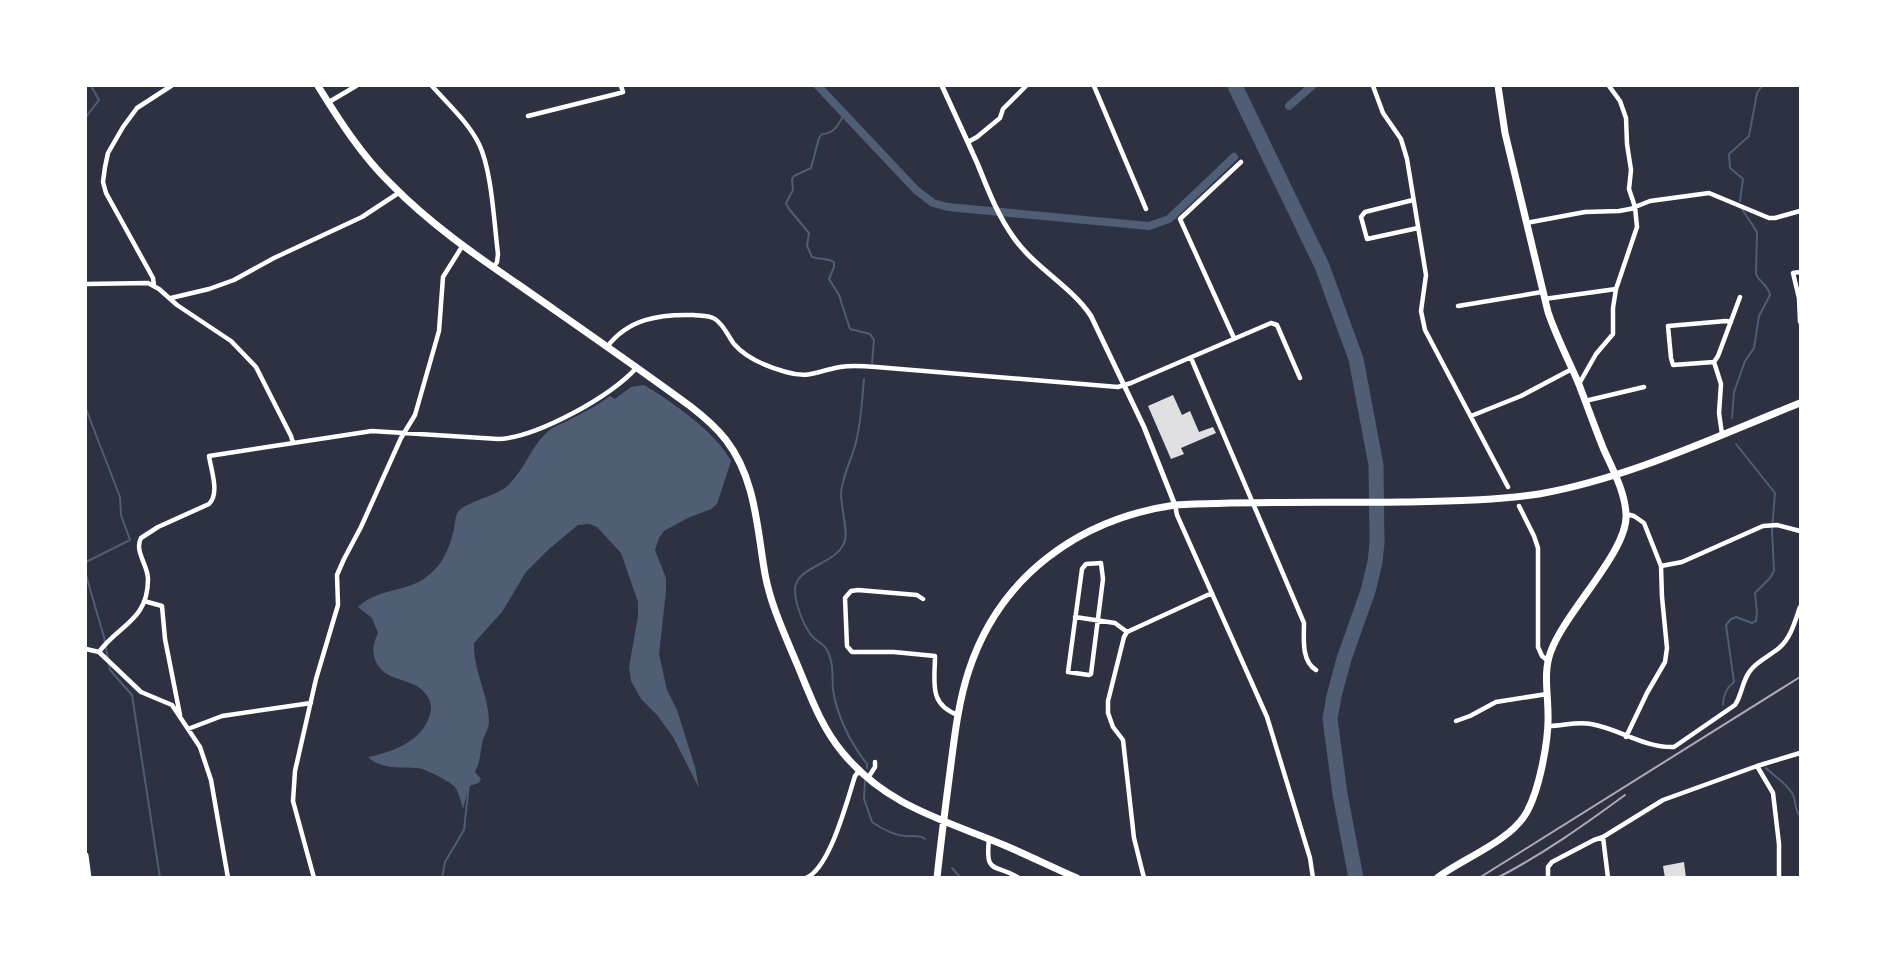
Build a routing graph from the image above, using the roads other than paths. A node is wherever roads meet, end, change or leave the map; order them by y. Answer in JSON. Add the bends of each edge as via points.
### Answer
{"nodes":[{"id":1,"x":171,"y":86,"type":"edge"},
{"id":2,"x":318,"y":86,"type":"edge"},
{"id":3,"x":356,"y":86,"type":"edge"},
{"id":4,"x":432,"y":86,"type":"edge"},
{"id":5,"x":621,"y":86,"type":"edge"},
{"id":6,"x":942,"y":86,"type":"edge"},
{"id":7,"x":1026,"y":86,"type":"edge"},
{"id":8,"x":1094,"y":86,"type":"edge"},
{"id":9,"x":1373,"y":86,"type":"edge"},
{"id":10,"x":1498,"y":86,"type":"edge"},
{"id":11,"x":1609,"y":86,"type":"edge"},
{"id":12,"x":329,"y":102,"type":"junction"},
{"id":13,"x":528,"y":117,"type":"dead end"},
{"id":14,"x":968,"y":142,"type":"junction"},
{"id":15,"x":1241,"y":162,"type":"dead end"},
{"id":16,"x":400,"y":192,"type":"junction"},
{"id":17,"x":1413,"y":200,"type":"junction"},
{"id":18,"x":1635,"y":207,"type":"junction"},
{"id":19,"x":1146,"y":209,"type":"dead end"},
{"id":20,"x":1800,"y":211,"type":"edge"},
{"id":21,"x":1526,"y":222,"type":"junction"},
{"id":22,"x":1418,"y":228,"type":"junction"},
{"id":23,"x":463,"y":245,"type":"junction"},
{"id":24,"x":493,"y":268,"type":"junction"},
{"id":25,"x":1800,"y":272,"type":"edge"},
{"id":26,"x":86,"y":284,"type":"edge"},
{"id":27,"x":154,"y":285,"type":"junction"},
{"id":28,"x":1616,"y":289,"type":"junction"},
{"id":29,"x":1543,"y":296,"type":"junction"},
{"id":30,"x":1740,"y":297,"type":"dead end"},
{"id":31,"x":171,"y":298,"type":"junction"},
{"id":32,"x":1458,"y":306,"type":"dead end"},
{"id":33,"x":1731,"y":322,"type":"junction"},
{"id":34,"x":1800,"y":322,"type":"edge"},
{"id":35,"x":1234,"y":338,"type":"junction"},
{"id":36,"x":607,"y":347,"type":"junction"},
{"id":37,"x":1191,"y":358,"type":"junction"},
{"id":38,"x":1714,"y":362,"type":"junction"},
{"id":39,"x":636,"y":367,"type":"junction"},
{"id":40,"x":1572,"y":369,"type":"junction"},
{"id":41,"x":1300,"y":378,"type":"dead end"},
{"id":42,"x":1579,"y":384,"type":"junction"},
{"id":43,"x":1124,"y":386,"type":"junction"},
{"id":44,"x":1644,"y":387,"type":"dead end"},
{"id":45,"x":1585,"y":401,"type":"junction"},
{"id":46,"x":1800,"y":403,"type":"edge"},
{"id":47,"x":1470,"y":416,"type":"junction"},
{"id":48,"x":405,"y":432,"type":"junction"},
{"id":49,"x":1722,"y":434,"type":"junction"},
{"id":50,"x":293,"y":443,"type":"junction"},
{"id":51,"x":1615,"y":475,"type":"junction"},
{"id":52,"x":1508,"y":487,"type":"dead end"},
{"id":53,"x":1253,"y":503,"type":"junction"},
{"id":54,"x":1175,"y":505,"type":"junction"},
{"id":55,"x":1519,"y":506,"type":"dead end"},
{"id":56,"x":1626,"y":514,"type":"junction"},
{"id":57,"x":1800,"y":531,"type":"edge"},
{"id":58,"x":1661,"y":566,"type":"junction"},
{"id":59,"x":1212,"y":593,"type":"junction"},
{"id":60,"x":923,"y":599,"type":"dead end"},
{"id":61,"x":144,"y":601,"type":"junction"},
{"id":62,"x":1800,"y":607,"type":"edge"},
{"id":63,"x":1075,"y":617,"type":"junction"},
{"id":64,"x":1098,"y":620,"type":"junction"},
{"id":65,"x":1127,"y":632,"type":"junction"},
{"id":66,"x":86,"y":649,"type":"edge"},
{"id":67,"x":99,"y":652,"type":"junction"},
{"id":68,"x":1548,"y":661,"type":"junction"},
{"id":69,"x":1316,"y":670,"type":"dead end"},
{"id":70,"x":1547,"y":693,"type":"junction"},
{"id":71,"x":310,"y":703,"type":"junction"},
{"id":72,"x":958,"y":715,"type":"junction"},
{"id":73,"x":180,"y":718,"type":"junction"},
{"id":74,"x":1456,"y":721,"type":"dead end"},
{"id":75,"x":1548,"y":726,"type":"junction"},
{"id":76,"x":188,"y":729,"type":"junction"},
{"id":77,"x":1626,"y":737,"type":"junction"},
{"id":78,"x":1800,"y":753,"type":"edge"},
{"id":79,"x":875,"y":762,"type":"dead end"},
{"id":80,"x":1757,"y":766,"type":"junction"},
{"id":81,"x":859,"y":771,"type":"junction"},
{"id":82,"x":868,"y":778,"type":"junction"},
{"id":83,"x":944,"y":822,"type":"junction"},
{"id":84,"x":1603,"y":837,"type":"junction"},
{"id":85,"x":989,"y":839,"type":"junction"},
{"id":86,"x":86,"y":855,"type":"edge"},
{"id":87,"x":89,"y":878,"type":"edge"},
{"id":88,"x":228,"y":878,"type":"edge"},
{"id":89,"x":314,"y":878,"type":"edge"},
{"id":90,"x":806,"y":878,"type":"edge"},
{"id":91,"x":937,"y":878,"type":"edge"},
{"id":92,"x":1019,"y":878,"type":"edge"},
{"id":93,"x":1077,"y":878,"type":"edge"},
{"id":94,"x":1144,"y":878,"type":"edge"},
{"id":95,"x":1313,"y":878,"type":"edge"},
{"id":96,"x":1437,"y":878,"type":"edge"},
{"id":97,"x":1548,"y":878,"type":"edge"},
{"id":98,"x":1608,"y":878,"type":"edge"},
{"id":99,"x":1779,"y":878,"type":"edge"}],
"edges":[{"from":1,"to":27,"type":"street","via":[[132,113],[108,153],[102,182]]},
{"from":2,"to":12,"type":"main road"},
{"from":3,"to":12,"type":"street"},
{"from":4,"to":24,"type":"street","via":[[469,128],[486,159],[498,254]]},
{"from":5,"to":13,"type":"street","via":[[623,92]]},
{"from":6,"to":14,"type":"street"},
{"from":7,"to":14,"type":"street","via":[[1003,109],[1000,118]]},
{"from":8,"to":19,"type":"street"},
{"from":9,"to":17,"type":"street","via":[[1380,108],[1404,148]]},
{"from":10,"to":21,"type":"main road"},
{"from":11,"to":18,"type":"street","via":[[1624,110],[1631,170],[1629,189]]},
{"from":12,"to":16,"type":"main road","via":[[357,145]]},
{"from":14,"to":43,"type":"street","via":[[1001,218],[1015,240],[1086,308]]},
{"from":15,"to":35,"type":"street","via":[[1180,219]]},
{"from":16,"to":23,"type":"main road"},
{"from":16,"to":31,"type":"street","via":[[362,217],[234,280]]},
{"from":17,"to":22,"type":"street"},
{"from":17,"to":22,"type":"street","via":[[1365,212],[1361,217],[1367,239]]},
{"from":18,"to":20,"type":"street","via":[[1650,201],[1709,193],[1769,218]]},
{"from":18,"to":21,"type":"street"},
{"from":18,"to":28,"type":"street","via":[[1637,227]]},
{"from":21,"to":29,"type":"main road"},
{"from":22,"to":47,"type":"street","via":[[1426,275],[1423,324]]},
{"from":23,"to":24,"type":"main road"},
{"from":23,"to":48,"type":"street","via":[[443,277],[434,351],[415,415]]},
{"from":24,"to":36,"type":"main road"},
{"from":25,"to":34,"type":"street","via":[[1793,273]]},
{"from":26,"to":27,"type":"street"},
{"from":27,"to":31,"type":"street"},
{"from":28,"to":29,"type":"street"},
{"from":28,"to":42,"type":"street","via":[[1613,334]]},
{"from":29,"to":32,"type":"street"},
{"from":29,"to":40,"type":"main road"},
{"from":30,"to":33,"type":"street"},
{"from":31,"to":50,"type":"street","via":[[231,341],[256,367]]},
{"from":33,"to":38,"type":"street"},
{"from":33,"to":38,"type":"street","via":[[1668,326],[1673,365]]},
{"from":35,"to":37,"type":"street"},
{"from":35,"to":41,"type":"street","via":[[1271,323],[1277,325]]},
{"from":36,"to":39,"type":"main road"},
{"from":36,"to":43,"type":"street","via":[[624,329],[645,318],[709,316],[716,319],[747,356],[774,369],[804,375],[843,367],[876,367]]},
{"from":37,"to":43,"type":"street"},
{"from":37,"to":53,"type":"street"},
{"from":38,"to":49,"type":"street","via":[[1721,384]]},
{"from":39,"to":48,"type":"street","via":[[589,405],[520,436],[498,439]]},
{"from":39,"to":81,"type":"main road","via":[[708,421],[736,455],[750,488],[767,584],[777,614],[817,711],[837,745]]},
{"from":40,"to":42,"type":"main road"},
{"from":40,"to":47,"type":"street","via":[[1521,396]]},
{"from":42,"to":45,"type":"main road"},
{"from":43,"to":54,"type":"street"},
{"from":44,"to":45,"type":"street"},
{"from":45,"to":51,"type":"main road"},
{"from":46,"to":49,"type":"main road"},
{"from":47,"to":52,"type":"street"},
{"from":48,"to":50,"type":"street","via":[[372,431]]},
{"from":48,"to":71,"type":"street","via":[[337,575],[338,605]]},
{"from":49,"to":51,"type":"main road"},
{"from":50,"to":61,"type":"street","via":[[209,456],[214,493],[209,504],[145,534],[139,542],[148,579]]},
{"from":51,"to":53,"type":"main road","via":[[1509,498]]},
{"from":51,"to":56,"type":"main road"},
{"from":53,"to":54,"type":"main road"},
{"from":53,"to":69,"type":"street","via":[[1304,623],[1306,655]]},
{"from":54,"to":59,"type":"street"},
{"from":54,"to":72,"type":"main road","via":[[1099,525],[1057,550],[1026,576],[982,638]]},
{"from":55,"to":68,"type":"street","via":[[1538,548],[1538,647]]},
{"from":56,"to":58,"type":"street","via":[[1644,523]]},
{"from":56,"to":68,"type":"main road","via":[[1620,542],[1562,628]]},
{"from":57,"to":58,"type":"street","via":[[1769,525],[1682,562]]},
{"from":58,"to":77,"type":"street","via":[[1667,658]]},
{"from":59,"to":65,"type":"street"},
{"from":59,"to":95,"type":"street","via":[[1267,717]]},
{"from":60,"to":72,"type":"street","via":[[917,595],[851,591],[845,597],[847,646],[852,652],[934,656],[934,694],[947,710]]},
{"from":61,"to":67,"type":"street","via":[[132,622]]},
{"from":61,"to":73,"type":"street","via":[[162,606]]},
{"from":62,"to":77,"type":"street","via":[[1785,642],[1749,672],[1731,709],[1674,747]]},
{"from":63,"to":64,"type":"street"},
{"from":63,"to":64,"type":"street","via":[[1083,566],[1101,563]]},
{"from":63,"to":64,"type":"street","via":[[1068,672],[1089,675]]},
{"from":64,"to":65,"type":"street","via":[[1115,623]]},
{"from":65,"to":94,"type":"street","via":[[1108,713],[1123,740],[1134,838]]},
{"from":66,"to":67,"type":"street"},
{"from":67,"to":73,"type":"street","via":[[141,692],[172,705]]},
{"from":68,"to":70,"type":"main road"},
{"from":70,"to":74,"type":"street","via":[[1496,702]]},
{"from":70,"to":75,"type":"main road"},
{"from":71,"to":76,"type":"street","via":[[222,717]]},
{"from":71,"to":89,"type":"street","via":[[295,771],[293,801]]},
{"from":72,"to":83,"type":"main road"},
{"from":73,"to":76,"type":"street"},
{"from":75,"to":77,"type":"street","via":[[1591,724]]},
{"from":75,"to":96,"type":"main road","via":[[1533,797],[1521,821]]},
{"from":76,"to":88,"type":"street","via":[[200,747],[211,780]]},
{"from":78,"to":80,"type":"street"},
{"from":79,"to":82,"type":"street"},
{"from":80,"to":84,"type":"street","via":[[1660,801]]},
{"from":80,"to":99,"type":"street","via":[[1773,793]]},
{"from":81,"to":82,"type":"main road"},
{"from":81,"to":90,"type":"street","via":[[823,861]]},
{"from":82,"to":83,"type":"main road","via":[[903,803]]},
{"from":83,"to":85,"type":"main road"},
{"from":83,"to":91,"type":"main road"},
{"from":84,"to":97,"type":"street","via":[[1552,862]]},
{"from":84,"to":98,"type":"street"},
{"from":85,"to":92,"type":"street","via":[[988,861]]},
{"from":85,"to":93,"type":"main road"},
{"from":86,"to":87,"type":"street"}]}
